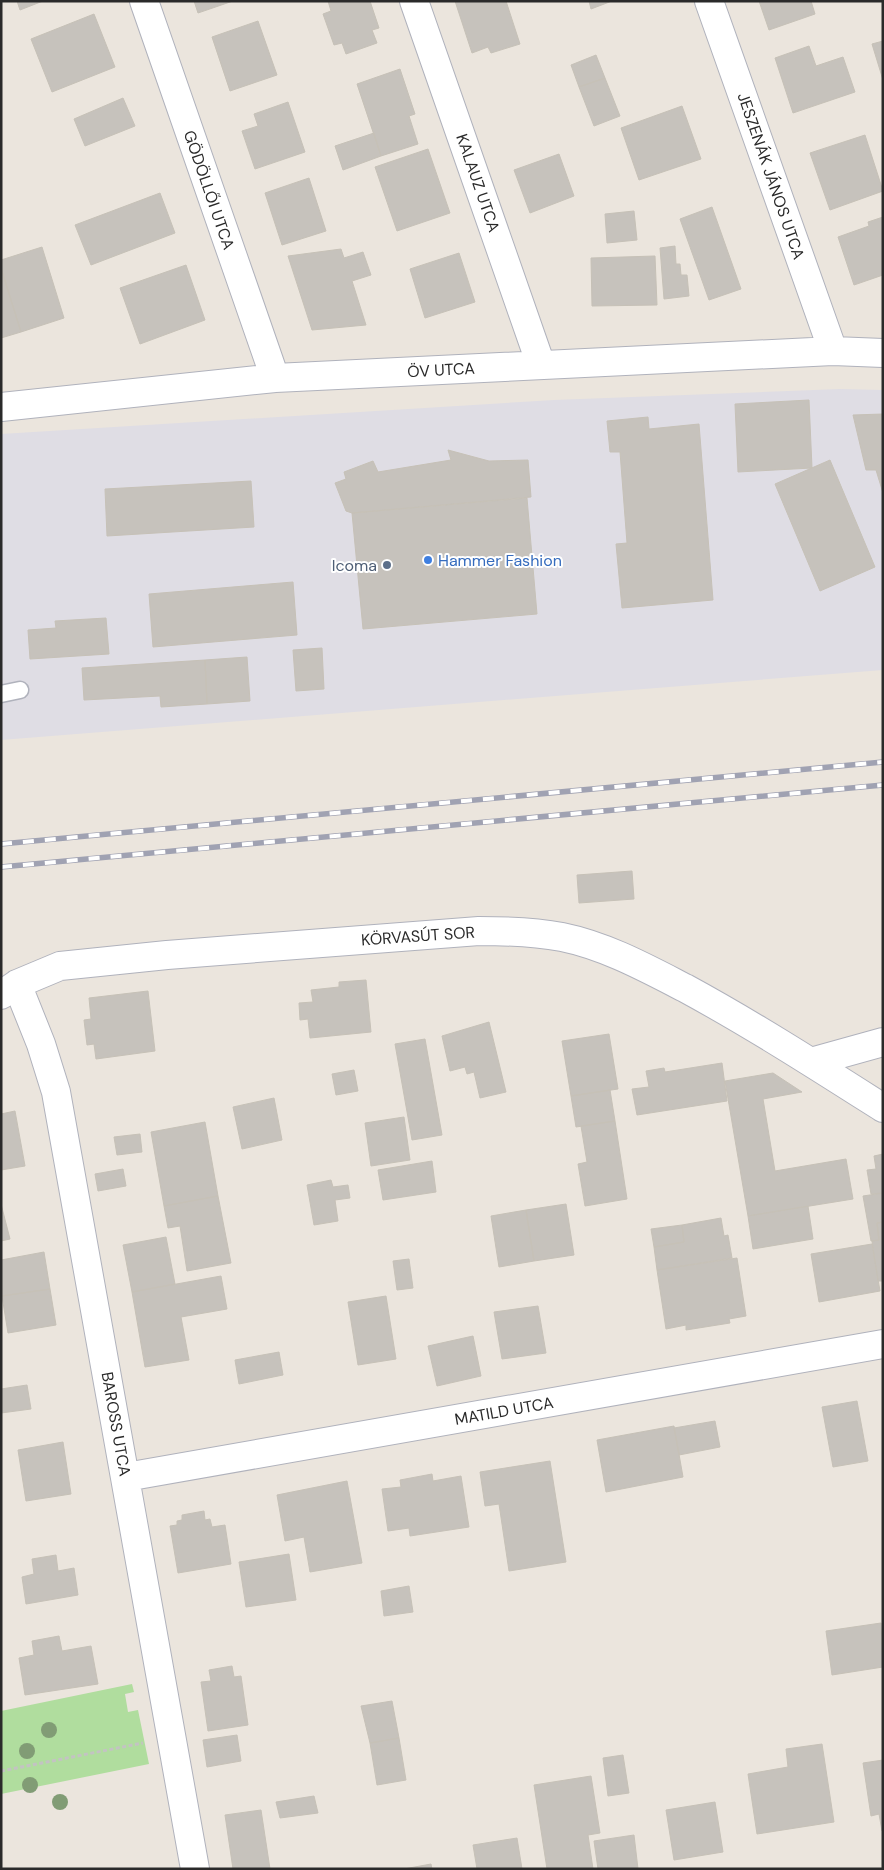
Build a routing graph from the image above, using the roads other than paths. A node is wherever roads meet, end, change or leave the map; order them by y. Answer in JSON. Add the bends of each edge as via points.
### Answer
{"nodes":[{"id":1,"x":144,"y":1,"type":"edge"},
{"id":2,"x":414,"y":1,"type":"edge"},
{"id":3,"x":709,"y":1,"type":"edge"},
{"id":4,"x":833,"y":352,"type":"junction"},
{"id":5,"x":883,"y":352,"type":"edge"},
{"id":6,"x":541,"y":365,"type":"junction"},
{"id":7,"x":275,"y":378,"type":"junction"},
{"id":8,"x":1,"y":407,"type":"edge"},
{"id":9,"x":20,"y":690,"type":"dead end"},
{"id":10,"x":1,"y":694,"type":"edge"},
{"id":11,"x":9,"y":989,"type":"edge"},
{"id":12,"x":883,"y":1042,"type":"edge"},
{"id":13,"x":811,"y":1062,"type":"junction"},
{"id":14,"x":883,"y":1108,"type":"edge"},
{"id":15,"x":883,"y":1344,"type":"edge"},
{"id":16,"x":126,"y":1478,"type":"junction"},
{"id":17,"x":195,"y":1869,"type":"edge"}],
"edges":[{"from":1,"to":7,"type":"street","name":"GÖDÖLLŐI UTCA"},
{"from":2,"to":6,"type":"street","name":"KALAUZ UTCA"},
{"from":3,"to":4,"type":"street","name":"JESZENÁK JÁNOS UTCA"},
{"from":4,"to":5,"type":"street","name":"ÖV UTCA"},
{"from":4,"to":6,"type":"street","name":"ÖV UTCA"},
{"from":6,"to":7,"type":"street","name":"ÖV UTCA"},
{"from":7,"to":8,"type":"street","name":"ÖV UTCA"},
{"from":9,"to":10,"type":"lane"},
{"from":11,"to":13,"type":"street","name":"KÖRVASÚT SOR","via":[[60,966],[479,931],[518,932],[563,937],[598,947],[651,970],[750,1023]]},
{"from":11,"to":16,"type":"street","name":"BAROSS UTCA","via":[[41,1044],[56,1092]]},
{"from":12,"to":13,"type":"street"},
{"from":13,"to":14,"type":"street","name":"KÖRVASÚT SOR"},
{"from":15,"to":16,"type":"street","name":"MATILD UTCA"},
{"from":16,"to":17,"type":"street","name":"BAROSS UTCA"}]}
